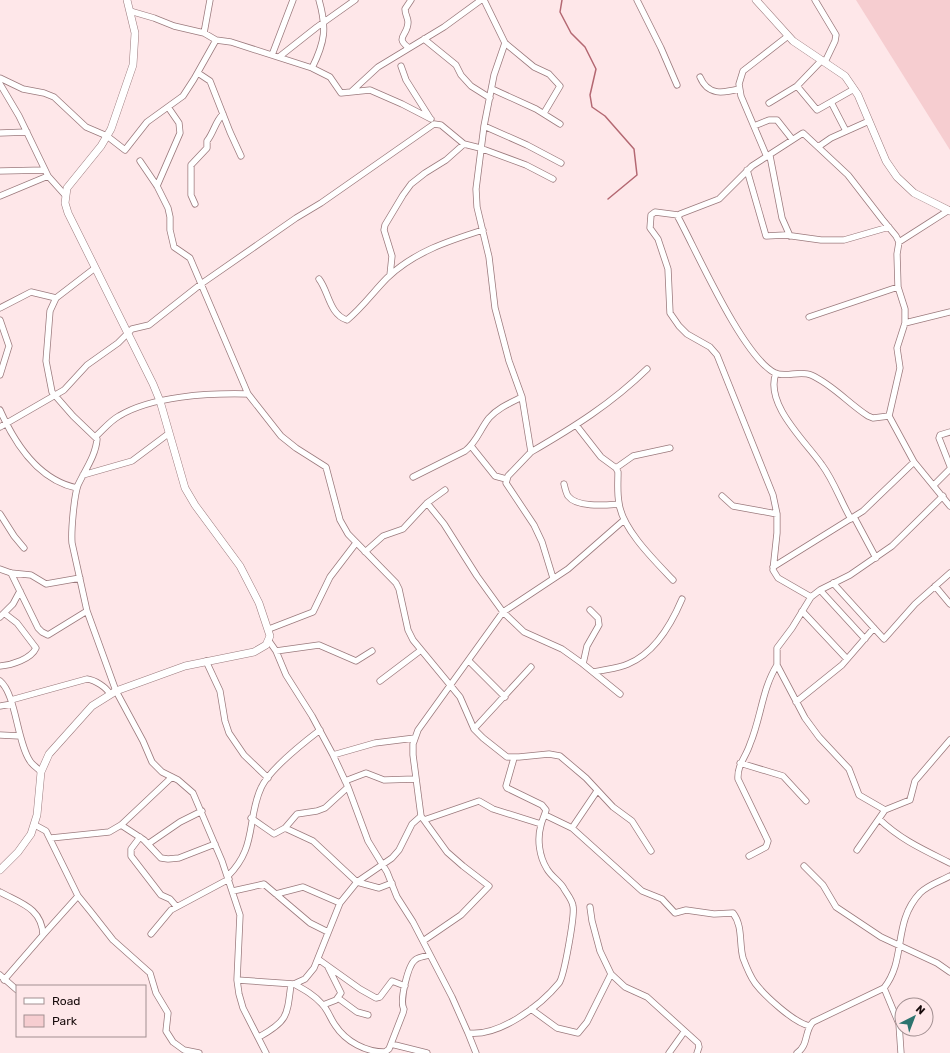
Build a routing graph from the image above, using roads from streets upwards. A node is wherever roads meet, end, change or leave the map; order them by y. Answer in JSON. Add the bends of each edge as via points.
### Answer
{"nodes":[{"id":1,"x":127,"y":0,"type":"edge"},
{"id":2,"x":210,"y":0,"type":"edge"},
{"id":3,"x":293,"y":0,"type":"edge"},
{"id":4,"x":319,"y":0,"type":"edge"},
{"id":5,"x":355,"y":0,"type":"edge"},
{"id":6,"x":411,"y":0,"type":"edge"},
{"id":7,"x":481,"y":0,"type":"edge"},
{"id":8,"x":484,"y":0,"type":"edge"},
{"id":9,"x":637,"y":0,"type":"edge"},
{"id":10,"x":815,"y":0,"type":"edge"},
{"id":11,"x":758,"y":1,"type":"edge"},
{"id":12,"x":130,"y":11,"type":"junction"},
{"id":13,"x":324,"y":22,"type":"junction"},
{"id":14,"x":204,"y":33,"type":"junction"},
{"id":15,"x":788,"y":36,"type":"junction"},
{"id":16,"x":424,"y":39,"type":"junction"},
{"id":17,"x":216,"y":40,"type":"junction"},
{"id":18,"x":505,"y":43,"type":"junction"},
{"id":19,"x":409,"y":48,"type":"junction"},
{"id":20,"x":272,"y":55,"type":"junction"},
{"id":21,"x":279,"y":57,"type":"junction"},
{"id":22,"x":824,"y":61,"type":"junction"},
{"id":23,"x":401,"y":66,"type":"dead end"},
{"id":24,"x":312,"y":68,"type":"junction"},
{"id":25,"x":198,"y":73,"type":"junction"},
{"id":26,"x":700,"y":77,"type":"dead end"},
{"id":27,"x":0,"y":78,"type":"edge"},
{"id":28,"x":0,"y":84,"type":"edge"},
{"id":29,"x":677,"y":86,"type":"dead end"},
{"id":30,"x":797,"y":86,"type":"junction"},
{"id":31,"x":492,"y":89,"type":"junction"},
{"id":32,"x":739,"y":89,"type":"junction"},
{"id":33,"x":854,"y":89,"type":"junction"},
{"id":34,"x":352,"y":91,"type":"junction"},
{"id":35,"x":490,"y":98,"type":"junction"},
{"id":36,"x":769,"y":102,"type":"dead end"},
{"id":37,"x":831,"y":102,"type":"junction"},
{"id":38,"x":168,"y":107,"type":"junction"},
{"id":39,"x":223,"y":114,"type":"junction"},
{"id":40,"x":544,"y":114,"type":"junction"},
{"id":41,"x":432,"y":121,"type":"junction"},
{"id":42,"x":869,"y":121,"type":"junction"},
{"id":43,"x":560,"y":124,"type":"dead end"},
{"id":44,"x":484,"y":126,"type":"junction"},
{"id":45,"x":754,"y":126,"type":"junction"},
{"id":46,"x":846,"y":131,"type":"junction"},
{"id":47,"x":27,"y":132,"type":"junction"},
{"id":48,"x":0,"y":133,"type":"edge"},
{"id":49,"x":107,"y":136,"type":"junction"},
{"id":50,"x":792,"y":139,"type":"junction"},
{"id":51,"x":464,"y":144,"type":"junction"},
{"id":52,"x":818,"y":147,"type":"junction"},
{"id":53,"x":480,"y":148,"type":"junction"},
{"id":54,"x":241,"y":156,"type":"dead end"},
{"id":55,"x":769,"y":156,"type":"junction"},
{"id":56,"x":140,"y":161,"type":"dead end"},
{"id":57,"x":561,"y":163,"type":"dead end"},
{"id":58,"x":45,"y":170,"type":"junction"},
{"id":59,"x":747,"y":170,"type":"junction"},
{"id":60,"x":0,"y":171,"type":"edge"},
{"id":61,"x":48,"y":176,"type":"junction"},
{"id":62,"x":553,"y":179,"type":"dead end"},
{"id":63,"x":157,"y":186,"type":"junction"},
{"id":64,"x":65,"y":195,"type":"junction"},
{"id":65,"x":0,"y":196,"type":"edge"},
{"id":66,"x":195,"y":204,"type":"dead end"},
{"id":67,"x":949,"y":210,"type":"edge"},
{"id":68,"x":678,"y":215,"type":"junction"},
{"id":69,"x":889,"y":227,"type":"junction"},
{"id":70,"x":483,"y":230,"type":"junction"},
{"id":71,"x":790,"y":236,"type":"junction"},
{"id":72,"x":899,"y":242,"type":"junction"},
{"id":73,"x":95,"y":268,"type":"junction"},
{"id":74,"x":390,"y":275,"type":"junction"},
{"id":75,"x":319,"y":279,"type":"dead end"},
{"id":76,"x":201,"y":284,"type":"junction"},
{"id":77,"x":898,"y":287,"type":"junction"},
{"id":78,"x":56,"y":298,"type":"junction"},
{"id":79,"x":0,"y":308,"type":"edge"},
{"id":80,"x":950,"y":312,"type":"edge"},
{"id":81,"x":809,"y":316,"type":"dead end"},
{"id":82,"x":0,"y":320,"type":"edge"},
{"id":83,"x":905,"y":323,"type":"junction"},
{"id":84,"x":128,"y":334,"type":"junction"},
{"id":85,"x":647,"y":369,"type":"dead end"},
{"id":86,"x":776,"y":373,"type":"junction"},
{"id":87,"x":0,"y":375,"type":"edge"},
{"id":88,"x":248,"y":394,"type":"junction"},
{"id":89,"x":55,"y":395,"type":"junction"},
{"id":90,"x":522,"y":397,"type":"junction"},
{"id":91,"x":160,"y":401,"type":"junction"},
{"id":92,"x":0,"y":410,"type":"edge"},
{"id":93,"x":889,"y":416,"type":"junction"},
{"id":94,"x":6,"y":423,"type":"junction"},
{"id":95,"x":576,"y":425,"type":"junction"},
{"id":96,"x":0,"y":427,"type":"edge"},
{"id":97,"x":950,"y":432,"type":"edge"},
{"id":98,"x":168,"y":434,"type":"junction"},
{"id":99,"x":96,"y":436,"type":"junction"},
{"id":100,"x":471,"y":446,"type":"junction"},
{"id":101,"x":670,"y":448,"type":"dead end"},
{"id":102,"x":531,"y":452,"type":"junction"},
{"id":103,"x":914,"y":462,"type":"junction"},
{"id":104,"x":950,"y":466,"type":"edge"},
{"id":105,"x":616,"y":468,"type":"junction"},
{"id":106,"x":950,"y":469,"type":"edge"},
{"id":107,"x":83,"y":475,"type":"junction"},
{"id":108,"x":412,"y":477,"type":"dead end"},
{"id":109,"x":506,"y":479,"type":"junction"},
{"id":110,"x":564,"y":484,"type":"dead end"},
{"id":111,"x":934,"y":485,"type":"junction"},
{"id":112,"x":77,"y":488,"type":"junction"},
{"id":113,"x":445,"y":490,"type":"dead end"},
{"id":114,"x":722,"y":496,"type":"dead end"},
{"id":115,"x":943,"y":496,"type":"junction"},
{"id":116,"x":427,"y":503,"type":"junction"},
{"id":117,"x":619,"y":504,"type":"junction"},
{"id":118,"x":950,"y":506,"type":"edge"},
{"id":119,"x":0,"y":514,"type":"edge"},
{"id":120,"x":777,"y":514,"type":"junction"},
{"id":121,"x":852,"y":518,"type":"junction"},
{"id":122,"x":624,"y":520,"type":"junction"},
{"id":123,"x":356,"y":543,"type":"junction"},
{"id":124,"x":24,"y":548,"type":"dead end"},
{"id":125,"x":364,"y":552,"type":"junction"},
{"id":126,"x":876,"y":558,"type":"junction"},
{"id":127,"x":773,"y":567,"type":"junction"},
{"id":128,"x":0,"y":569,"type":"edge"},
{"id":129,"x":11,"y":573,"type":"junction"},
{"id":130,"x":950,"y":573,"type":"edge"},
{"id":131,"x":80,"y":578,"type":"junction"},
{"id":132,"x":554,"y":578,"type":"junction"},
{"id":133,"x":673,"y":580,"type":"dead end"},
{"id":134,"x":833,"y":583,"type":"junction"},
{"id":135,"x":935,"y":586,"type":"junction"},
{"id":136,"x":820,"y":590,"type":"junction"},
{"id":137,"x":20,"y":591,"type":"junction"},
{"id":138,"x":811,"y":596,"type":"junction"},
{"id":139,"x":682,"y":599,"type":"dead end"},
{"id":140,"x":950,"y":604,"type":"edge"},
{"id":141,"x":590,"y":610,"type":"dead end"},
{"id":142,"x":87,"y":611,"type":"junction"},
{"id":143,"x":802,"y":611,"type":"junction"},
{"id":144,"x":503,"y":612,"type":"junction"},
{"id":145,"x":2,"y":615,"type":"edge"},
{"id":146,"x":874,"y":628,"type":"junction"},
{"id":147,"x":269,"y":629,"type":"junction"},
{"id":148,"x":865,"y":639,"type":"junction"},
{"id":149,"x":269,"y":641,"type":"junction"},
{"id":150,"x":421,"y":650,"type":"junction"},
{"id":151,"x":276,"y":651,"type":"junction"},
{"id":152,"x":372,"y":651,"type":"dead end"},
{"id":153,"x":847,"y":659,"type":"junction"},
{"id":154,"x":206,"y":661,"type":"junction"},
{"id":155,"x":469,"y":661,"type":"junction"},
{"id":156,"x":583,"y":664,"type":"junction"},
{"id":157,"x":777,"y":665,"type":"junction"},
{"id":158,"x":0,"y":666,"type":"edge"},
{"id":159,"x":531,"y":668,"type":"dead end"},
{"id":160,"x":594,"y":672,"type":"junction"},
{"id":161,"x":0,"y":681,"type":"edge"},
{"id":162,"x":380,"y":681,"type":"dead end"},
{"id":163,"x":450,"y":686,"type":"junction"},
{"id":164,"x":113,"y":692,"type":"junction"},
{"id":165,"x":620,"y":694,"type":"dead end"},
{"id":166,"x":505,"y":697,"type":"junction"},
{"id":167,"x":11,"y":702,"type":"junction"},
{"id":168,"x":796,"y":702,"type":"junction"},
{"id":169,"x":0,"y":706,"type":"edge"},
{"id":170,"x":474,"y":729,"type":"junction"},
{"id":171,"x":320,"y":730,"type":"junction"},
{"id":172,"x":0,"y":735,"type":"edge"},
{"id":173,"x":20,"y":736,"type":"junction"},
{"id":174,"x":415,"y":738,"type":"junction"},
{"id":175,"x":950,"y":740,"type":"edge"},
{"id":176,"x":333,"y":755,"type":"junction"},
{"id":177,"x":514,"y":758,"type":"junction"},
{"id":178,"x":740,"y":763,"type":"junction"},
{"id":179,"x":41,"y":772,"type":"junction"},
{"id":180,"x":172,"y":777,"type":"junction"},
{"id":181,"x":268,"y":778,"type":"junction"},
{"id":182,"x":415,"y":779,"type":"junction"},
{"id":183,"x":345,"y":781,"type":"junction"},
{"id":184,"x":348,"y":787,"type":"junction"},
{"id":185,"x":597,"y":791,"type":"junction"},
{"id":186,"x":806,"y":801,"type":"dead end"},
{"id":187,"x":885,"y":810,"type":"junction"},
{"id":188,"x":202,"y":811,"type":"junction"},
{"id":189,"x":545,"y":815,"type":"junction"},
{"id":190,"x":251,"y":818,"type":"junction"},
{"id":191,"x":422,"y":818,"type":"junction"},
{"id":192,"x":879,"y":819,"type":"junction"},
{"id":193,"x":541,"y":824,"type":"junction"},
{"id":194,"x":35,"y":825,"type":"junction"},
{"id":195,"x":121,"y":825,"type":"junction"},
{"id":196,"x":285,"y":828,"type":"junction"},
{"id":197,"x":572,"y":828,"type":"junction"},
{"id":198,"x":140,"y":837,"type":"junction"},
{"id":199,"x":51,"y":838,"type":"junction"},
{"id":200,"x":148,"y":844,"type":"junction"},
{"id":201,"x":215,"y":844,"type":"junction"},
{"id":202,"x":857,"y":850,"type":"dead end"},
{"id":203,"x":651,"y":851,"type":"dead end"},
{"id":204,"x":749,"y":856,"type":"dead end"},
{"id":205,"x":950,"y":864,"type":"edge"},
{"id":206,"x":383,"y":865,"type":"junction"},
{"id":207,"x":804,"y":866,"type":"dead end"},
{"id":208,"x":0,"y":870,"type":"edge"},
{"id":209,"x":950,"y":876,"type":"edge"},
{"id":210,"x":228,"y":878,"type":"junction"},
{"id":211,"x":357,"y":882,"type":"junction"},
{"id":212,"x":392,"y":883,"type":"junction"},
{"id":213,"x":233,"y":891,"type":"junction"},
{"id":214,"x":0,"y":892,"type":"edge"},
{"id":215,"x":276,"y":894,"type":"junction"},
{"id":216,"x":78,"y":896,"type":"junction"},
{"id":217,"x":340,"y":903,"type":"junction"},
{"id":218,"x":176,"y":906,"type":"junction"},
{"id":219,"x":590,"y":907,"type":"dead end"},
{"id":220,"x":328,"y":932,"type":"junction"},
{"id":221,"x":151,"y":934,"type":"dead end"},
{"id":222,"x":43,"y":935,"type":"junction"},
{"id":223,"x":423,"y":941,"type":"junction"},
{"id":224,"x":900,"y":946,"type":"junction"},
{"id":225,"x":430,"y":955,"type":"junction"},
{"id":226,"x":318,"y":959,"type":"junction"},
{"id":227,"x":328,"y":967,"type":"junction"},
{"id":228,"x":950,"y":972,"type":"edge"},
{"id":229,"x":611,"y":974,"type":"junction"},
{"id":230,"x":0,"y":976,"type":"edge"},
{"id":231,"x":4,"y":980,"type":"junction"},
{"id":232,"x":237,"y":980,"type":"junction"},
{"id":233,"x":292,"y":984,"type":"junction"},
{"id":234,"x":404,"y":986,"type":"junction"},
{"id":235,"x":884,"y":988,"type":"junction"},
{"id":236,"x":16,"y":989,"type":"edge"},
{"id":237,"x":338,"y":998,"type":"junction"},
{"id":238,"x":323,"y":1005,"type":"junction"},
{"id":239,"x":531,"y":1009,"type":"junction"},
{"id":240,"x":368,"y":1016,"type":"dead end"},
{"id":241,"x":810,"y":1026,"type":"junction"},
{"id":242,"x":684,"y":1032,"type":"junction"},
{"id":243,"x":468,"y":1033,"type":"junction"},
{"id":244,"x":259,"y":1037,"type":"junction"},
{"id":245,"x":391,"y":1044,"type":"junction"},
{"id":246,"x":199,"y":1053,"type":"edge"},
{"id":247,"x":266,"y":1053,"type":"edge"},
{"id":248,"x":427,"y":1053,"type":"edge"},
{"id":249,"x":476,"y":1053,"type":"edge"},
{"id":250,"x":669,"y":1053,"type":"edge"},
{"id":251,"x":697,"y":1053,"type":"edge"},
{"id":252,"x":797,"y":1053,"type":"edge"},
{"id":253,"x":901,"y":1053,"type":"edge"}],
"edges":[{"from":1,"to":12,"type":"street"},
{"from":2,"to":14,"type":"street"},
{"from":3,"to":20,"type":"street"},
{"from":4,"to":13,"type":"street"},
{"from":5,"to":13,"type":"street"},
{"from":6,"to":19,"type":"street","via":[[405,9],[408,22],[402,39]]},
{"from":7,"to":16,"type":"street"},
{"from":8,"to":18,"type":"street"},
{"from":9,"to":29,"type":"street"},
{"from":10,"to":22,"type":"street","via":[[836,35],[836,41]]},
{"from":11,"to":15,"type":"street"},
{"from":12,"to":14,"type":"street"},
{"from":12,"to":49,"type":"street","via":[[134,33],[133,65]]},
{"from":13,"to":21,"type":"street"},
{"from":13,"to":24,"type":"street","via":[[319,54]]},
{"from":14,"to":17,"type":"street"},
{"from":15,"to":22,"type":"street"},
{"from":15,"to":32,"type":"street","via":[[743,71]]},
{"from":16,"to":19,"type":"street"},
{"from":16,"to":35,"type":"street","via":[[456,65],[471,86]]},
{"from":17,"to":20,"type":"street"},
{"from":17,"to":25,"type":"street"},
{"from":18,"to":31,"type":"street"},
{"from":18,"to":40,"type":"street","via":[[534,67],[548,74],[560,86]]},
{"from":19,"to":34,"type":"street","via":[[378,67]]},
{"from":20,"to":21,"type":"street"},
{"from":21,"to":24,"type":"street"},
{"from":22,"to":30,"type":"street"},
{"from":22,"to":33,"type":"street","via":[[845,76]]},
{"from":23,"to":41,"type":"street","via":[[406,80]]},
{"from":24,"to":34,"type":"street","via":[[330,77],[341,93]]},
{"from":25,"to":38,"type":"street","via":[[183,96]]},
{"from":25,"to":39,"type":"street","via":[[210,81]]},
{"from":26,"to":32,"type":"street","via":[[706,87],[716,93]]},
{"from":27,"to":49,"type":"street","via":[[54,97],[86,127]]},
{"from":28,"to":47,"type":"street"},
{"from":30,"to":36,"type":"street"},
{"from":30,"to":37,"type":"street","via":[[817,110]]},
{"from":31,"to":35,"type":"street"},
{"from":31,"to":40,"type":"street"},
{"from":32,"to":45,"type":"street"},
{"from":33,"to":37,"type":"street"},
{"from":33,"to":42,"type":"street"},
{"from":34,"to":41,"type":"street","via":[[370,90]]},
{"from":35,"to":44,"type":"street"},
{"from":37,"to":46,"type":"street"},
{"from":38,"to":49,"type":"street","via":[[144,125],[125,150]]},
{"from":38,"to":63,"type":"street","via":[[179,123],[180,133]]},
{"from":39,"to":54,"type":"street"},
{"from":39,"to":66,"type":"street","via":[[207,141],[207,148],[191,166],[191,195]]},
{"from":40,"to":43,"type":"street"},
{"from":41,"to":51,"type":"street","via":[[441,125]]},
{"from":41,"to":76,"type":"street","via":[[321,203]]},
{"from":42,"to":46,"type":"street"},
{"from":42,"to":67,"type":"street","via":[[886,161],[897,177],[914,193]]},
{"from":44,"to":53,"type":"street"},
{"from":44,"to":57,"type":"street"},
{"from":45,"to":50,"type":"street","via":[[769,120],[777,120]]},
{"from":45,"to":55,"type":"street"},
{"from":46,"to":52,"type":"street"},
{"from":47,"to":48,"type":"street"},
{"from":47,"to":58,"type":"street"},
{"from":49,"to":64,"type":"street"},
{"from":50,"to":52,"type":"street","via":[[803,133]]},
{"from":50,"to":55,"type":"street"},
{"from":51,"to":53,"type":"street"},
{"from":51,"to":74,"type":"street","via":[[411,184],[385,225],[384,230],[392,256]]},
{"from":52,"to":69,"type":"street","via":[[848,175]]},
{"from":53,"to":62,"type":"street","via":[[526,165]]},
{"from":53,"to":70,"type":"street","via":[[476,189],[477,207]]},
{"from":55,"to":59,"type":"street"},
{"from":55,"to":71,"type":"street","via":[[782,218]]},
{"from":56,"to":63,"type":"street"},
{"from":58,"to":60,"type":"street"},
{"from":58,"to":61,"type":"street"},
{"from":59,"to":68,"type":"street","via":[[719,199]]},
{"from":59,"to":71,"type":"street","via":[[764,233],[768,236]]},
{"from":61,"to":64,"type":"street"},
{"from":61,"to":65,"type":"street"},
{"from":63,"to":76,"type":"street","via":[[170,217],[174,247],[189,256]]},
{"from":64,"to":73,"type":"street","via":[[68,213]]},
{"from":67,"to":72,"type":"street"},
{"from":68,"to":86,"type":"street","via":[[712,286],[756,356]]},
{"from":68,"to":120,"type":"street","via":[[655,212],[651,215],[650,222],[650,228],[658,239],[668,270],[670,313],[687,334],[717,354],[773,495]]},
{"from":69,"to":71,"type":"street","via":[[844,240]]},
{"from":69,"to":72,"type":"street"},
{"from":70,"to":74,"type":"street","via":[[431,248],[405,262]]},
{"from":70,"to":90,"type":"street","via":[[495,308]]},
{"from":72,"to":77,"type":"street"},
{"from":73,"to":78,"type":"street"},
{"from":73,"to":84,"type":"street"},
{"from":74,"to":75,"type":"street","via":[[347,320],[331,306]]},
{"from":76,"to":84,"type":"street","via":[[149,325],[132,329]]},
{"from":76,"to":88,"type":"street"},
{"from":77,"to":81,"type":"street"},
{"from":77,"to":83,"type":"street","via":[[905,309]]},
{"from":78,"to":79,"type":"street","via":[[32,292]]},
{"from":78,"to":89,"type":"street","via":[[50,312],[46,361],[51,388]]},
{"from":80,"to":83,"type":"street"},
{"from":82,"to":87,"type":"street","via":[[8,346]]},
{"from":83,"to":93,"type":"street","via":[[897,348],[899,372]]},
{"from":84,"to":89,"type":"street","via":[[87,365]]},
{"from":84,"to":91,"type":"street"},
{"from":85,"to":95,"type":"street","via":[[612,401]]},
{"from":86,"to":93,"type":"street","via":[[810,374],[868,416]]},
{"from":86,"to":121,"type":"street","via":[[773,387],[777,400],[788,420],[826,470]]},
{"from":88,"to":91,"type":"street","via":[[225,393]]},
{"from":88,"to":123,"type":"street","via":[[281,436],[326,467],[340,520]]},
{"from":89,"to":94,"type":"street"},
{"from":89,"to":99,"type":"street","via":[[73,416]]},
{"from":90,"to":100,"type":"street","via":[[489,418]]},
{"from":90,"to":102,"type":"street"},
{"from":91,"to":98,"type":"street"},
{"from":91,"to":99,"type":"street","via":[[118,416]]},
{"from":92,"to":94,"type":"street"},
{"from":93,"to":103,"type":"street"},
{"from":94,"to":96,"type":"street"},
{"from":94,"to":112,"type":"street","via":[[28,458],[42,471],[62,484]]},
{"from":95,"to":102,"type":"street"},
{"from":95,"to":105,"type":"street","via":[[602,457]]},
{"from":97,"to":104,"type":"street","via":[[938,438]]},
{"from":98,"to":107,"type":"street","via":[[132,461]]},
{"from":98,"to":147,"type":"street","via":[[185,488],[248,579]]},
{"from":99,"to":107,"type":"street","via":[[97,441]]},
{"from":100,"to":108,"type":"street"},
{"from":100,"to":109,"type":"street","via":[[495,476]]},
{"from":101,"to":105,"type":"street","via":[[633,456]]},
{"from":102,"to":109,"type":"street"},
{"from":103,"to":111,"type":"street"},
{"from":103,"to":121,"type":"street","via":[[894,478],[872,503]]},
{"from":105,"to":117,"type":"street"},
{"from":106,"to":111,"type":"street"},
{"from":107,"to":112,"type":"street"},
{"from":109,"to":132,"type":"street","via":[[508,488],[534,525]]},
{"from":110,"to":117,"type":"street","via":[[572,499],[594,506]]},
{"from":111,"to":115,"type":"street"},
{"from":112,"to":131,"type":"street","via":[[71,533]]},
{"from":113,"to":116,"type":"street"},
{"from":114,"to":120,"type":"street","via":[[733,506]]},
{"from":115,"to":118,"type":"street"},
{"from":115,"to":126,"type":"street","via":[[892,546]]},
{"from":116,"to":125,"type":"street","via":[[403,528],[383,536]]},
{"from":116,"to":144,"type":"street"},
{"from":117,"to":122,"type":"street"},
{"from":119,"to":124,"type":"street"},
{"from":120,"to":127,"type":"street"},
{"from":121,"to":126,"type":"street"},
{"from":121,"to":127,"type":"street"},
{"from":122,"to":132,"type":"street"},
{"from":122,"to":133,"type":"street"},
{"from":123,"to":125,"type":"street"},
{"from":123,"to":147,"type":"street","via":[[330,577],[313,612]]},
{"from":125,"to":150,"type":"street","via":[[396,583],[408,630]]},
{"from":126,"to":134,"type":"street"},
{"from":127,"to":138,"type":"street","via":[[778,578]]},
{"from":128,"to":129,"type":"street"},
{"from":129,"to":131,"type":"street","via":[[31,575],[46,584]]},
{"from":129,"to":137,"type":"street"},
{"from":130,"to":135,"type":"street"},
{"from":131,"to":142,"type":"street"},
{"from":132,"to":144,"type":"street"},
{"from":134,"to":136,"type":"street"},
{"from":134,"to":146,"type":"street"},
{"from":135,"to":140,"type":"street"},
{"from":135,"to":146,"type":"street","via":[[885,638],[882,638]]},
{"from":136,"to":138,"type":"street"},
{"from":136,"to":148,"type":"street"},
{"from":137,"to":142,"type":"street","via":[[38,628],[44,634],[48,635]]},
{"from":137,"to":145,"type":"street","via":[[13,604]]},
{"from":138,"to":143,"type":"street"},
{"from":139,"to":160,"type":"street","via":[[669,626],[645,652],[627,665]]},
{"from":141,"to":156,"type":"street","via":[[598,618],[599,625],[588,646]]},
{"from":142,"to":164,"type":"street"},
{"from":143,"to":153,"type":"street"},
{"from":143,"to":157,"type":"street","via":[[777,648]]},
{"from":144,"to":155,"type":"street"},
{"from":144,"to":156,"type":"street","via":[[524,632],[562,649]]},
{"from":145,"to":158,"type":"street","via":[[17,623],[36,648],[13,664]]},
{"from":146,"to":148,"type":"street"},
{"from":147,"to":149,"type":"street"},
{"from":148,"to":153,"type":"street"},
{"from":149,"to":151,"type":"street"},
{"from":149,"to":154,"type":"street","via":[[254,652]]},
{"from":150,"to":162,"type":"street"},
{"from":150,"to":163,"type":"street"},
{"from":151,"to":152,"type":"street","via":[[319,645],[356,661]]},
{"from":151,"to":171,"type":"street","via":[[286,675]]},
{"from":153,"to":168,"type":"street"},
{"from":154,"to":164,"type":"street"},
{"from":154,"to":181,"type":"street","via":[[220,691],[229,733],[244,755]]},
{"from":155,"to":163,"type":"street"},
{"from":155,"to":166,"type":"street"},
{"from":156,"to":160,"type":"street"},
{"from":157,"to":168,"type":"street"},
{"from":157,"to":178,"type":"street","via":[[768,682],[750,745]]},
{"from":159,"to":166,"type":"street"},
{"from":160,"to":165,"type":"street"},
{"from":161,"to":167,"type":"street"},
{"from":163,"to":170,"type":"street","via":[[460,697]]},
{"from":163,"to":174,"type":"street","via":[[424,720]]},
{"from":164,"to":167,"type":"street","via":[[87,679]]},
{"from":164,"to":179,"type":"street","via":[[85,712],[50,754]]},
{"from":164,"to":180,"type":"street","via":[[143,741],[152,762]]},
{"from":166,"to":170,"type":"street"},
{"from":167,"to":169,"type":"street"},
{"from":167,"to":173,"type":"street"},
{"from":168,"to":187,"type":"street","via":[[819,737],[850,769],[859,795]]},
{"from":170,"to":177,"type":"street","via":[[502,754]]},
{"from":171,"to":176,"type":"street"},
{"from":171,"to":181,"type":"street"},
{"from":172,"to":173,"type":"street"},
{"from":173,"to":179,"type":"street","via":[[30,762]]},
{"from":174,"to":176,"type":"street","via":[[375,743]]},
{"from":174,"to":182,"type":"street"},
{"from":175,"to":187,"type":"street","via":[[915,781],[910,800]]},
{"from":176,"to":183,"type":"street"},
{"from":177,"to":185,"type":"street","via":[[555,754],[570,764]]},
{"from":177,"to":189,"type":"street","via":[[507,788],[542,805],[546,810]]},
{"from":178,"to":186,"type":"street","via":[[783,776]]},
{"from":178,"to":204,"type":"street","via":[[738,779],[768,841],[766,847]]},
{"from":179,"to":194,"type":"street"},
{"from":180,"to":188,"type":"street","via":[[193,793]]},
{"from":180,"to":195,"type":"street"},
{"from":181,"to":190,"type":"street","via":[[260,790]]},
{"from":182,"to":183,"type":"street","via":[[384,780],[366,773]]},
{"from":182,"to":191,"type":"street"},
{"from":183,"to":184,"type":"street"},
{"from":184,"to":196,"type":"street","via":[[325,808],[297,814]]},
{"from":184,"to":206,"type":"street","via":[[362,826]]},
{"from":185,"to":197,"type":"street"},
{"from":185,"to":203,"type":"street","via":[[632,822]]},
{"from":187,"to":192,"type":"street"},
{"from":188,"to":200,"type":"street","via":[[180,822]]},
{"from":188,"to":201,"type":"street"},
{"from":189,"to":193,"type":"street"},
{"from":189,"to":197,"type":"street"},
{"from":190,"to":196,"type":"street","via":[[274,834]]},
{"from":190,"to":210,"type":"street","via":[[246,850]]},
{"from":191,"to":193,"type":"street","via":[[479,801],[493,809]]},
{"from":191,"to":206,"type":"street","via":[[407,832],[396,854]]},
{"from":191,"to":223,"type":"street","via":[[451,855],[489,886],[461,915]]},
{"from":192,"to":202,"type":"street"},
{"from":192,"to":205,"type":"street","via":[[912,845]]},
{"from":193,"to":239,"type":"street","via":[[541,856],[573,907],[562,977]]},
{"from":194,"to":199,"type":"street","via":[[46,831]]},
{"from":194,"to":208,"type":"street","via":[[26,843]]},
{"from":195,"to":198,"type":"street"},
{"from":195,"to":199,"type":"street","via":[[102,833]]},
{"from":196,"to":211,"type":"street","via":[[313,841]]},
{"from":197,"to":241,"type":"street","via":[[642,891],[662,899],[675,913],[686,910],[714,914],[733,913],[740,930],[743,957],[754,981],[797,1022]]},
{"from":198,"to":200,"type":"street"},
{"from":198,"to":218,"type":"street","via":[[131,849],[131,856],[161,895]]},
{"from":199,"to":216,"type":"street"},
{"from":200,"to":201,"type":"street","via":[[162,858],[168,859],[179,858]]},
{"from":201,"to":210,"type":"street"},
{"from":206,"to":211,"type":"street"},
{"from":206,"to":212,"type":"street"},
{"from":207,"to":224,"type":"street","via":[[823,885],[836,907],[881,937]]},
{"from":209,"to":224,"type":"street","via":[[927,888],[908,909],[902,924]]},
{"from":210,"to":213,"type":"street"},
{"from":210,"to":218,"type":"street"},
{"from":211,"to":212,"type":"street","via":[[379,888]]},
{"from":211,"to":217,"type":"street"},
{"from":212,"to":223,"type":"street","via":[[397,897]]},
{"from":213,"to":215,"type":"street","via":[[264,884]]},
{"from":213,"to":232,"type":"street","via":[[240,915]]},
{"from":214,"to":222,"type":"street","via":[[29,906],[40,920]]},
{"from":215,"to":217,"type":"street","via":[[302,887]]},
{"from":215,"to":220,"type":"street","via":[[310,923]]},
{"from":216,"to":222,"type":"street"},
{"from":216,"to":246,"type":"street","via":[[113,940],[150,973],[156,993],[168,1013],[166,1031],[173,1042],[184,1050]]},
{"from":217,"to":220,"type":"street"},
{"from":218,"to":221,"type":"street"},
{"from":219,"to":229,"type":"street","via":[[600,951]]},
{"from":220,"to":226,"type":"street"},
{"from":222,"to":231,"type":"street"},
{"from":223,"to":225,"type":"street"},
{"from":224,"to":228,"type":"street"},
{"from":224,"to":235,"type":"street"},
{"from":225,"to":234,"type":"street","via":[[414,960]]},
{"from":225,"to":243,"type":"street"},
{"from":226,"to":227,"type":"street"},
{"from":226,"to":233,"type":"street","via":[[310,974],[300,982]]},
{"from":227,"to":234,"type":"street","via":[[376,998],[380,997],[392,981]]},
{"from":227,"to":237,"type":"street","via":[[340,993]]},
{"from":229,"to":239,"type":"street","via":[[587,1022],[578,1033],[557,1028]]},
{"from":229,"to":242,"type":"street","via":[[625,987],[647,997]]},
{"from":230,"to":231,"type":"street"},
{"from":231,"to":236,"type":"street"},
{"from":232,"to":233,"type":"street"},
{"from":232,"to":244,"type":"street","via":[[243,1008]]},
{"from":233,"to":238,"type":"street","via":[[311,993]]},
{"from":233,"to":244,"type":"street","via":[[286,1015],[273,1029]]},
{"from":234,"to":245,"type":"street","via":[[401,1003],[403,1013]]},
{"from":235,"to":241,"type":"street","via":[[823,1017]]},
{"from":235,"to":253,"type":"street","via":[[899,1024]]},
{"from":237,"to":238,"type":"street"},
{"from":237,"to":240,"type":"street","via":[[357,1012]]},
{"from":238,"to":245,"type":"street","via":[[336,1028],[360,1047],[385,1052]]},
{"from":239,"to":243,"type":"street","via":[[524,1016],[501,1026],[480,1034]]},
{"from":241,"to":252,"type":"street","via":[[805,1045]]},
{"from":242,"to":250,"type":"street"},
{"from":242,"to":251,"type":"street","via":[[699,1045]]},
{"from":243,"to":249,"type":"street"},
{"from":244,"to":247,"type":"street"},
{"from":245,"to":248,"type":"street"}]}
